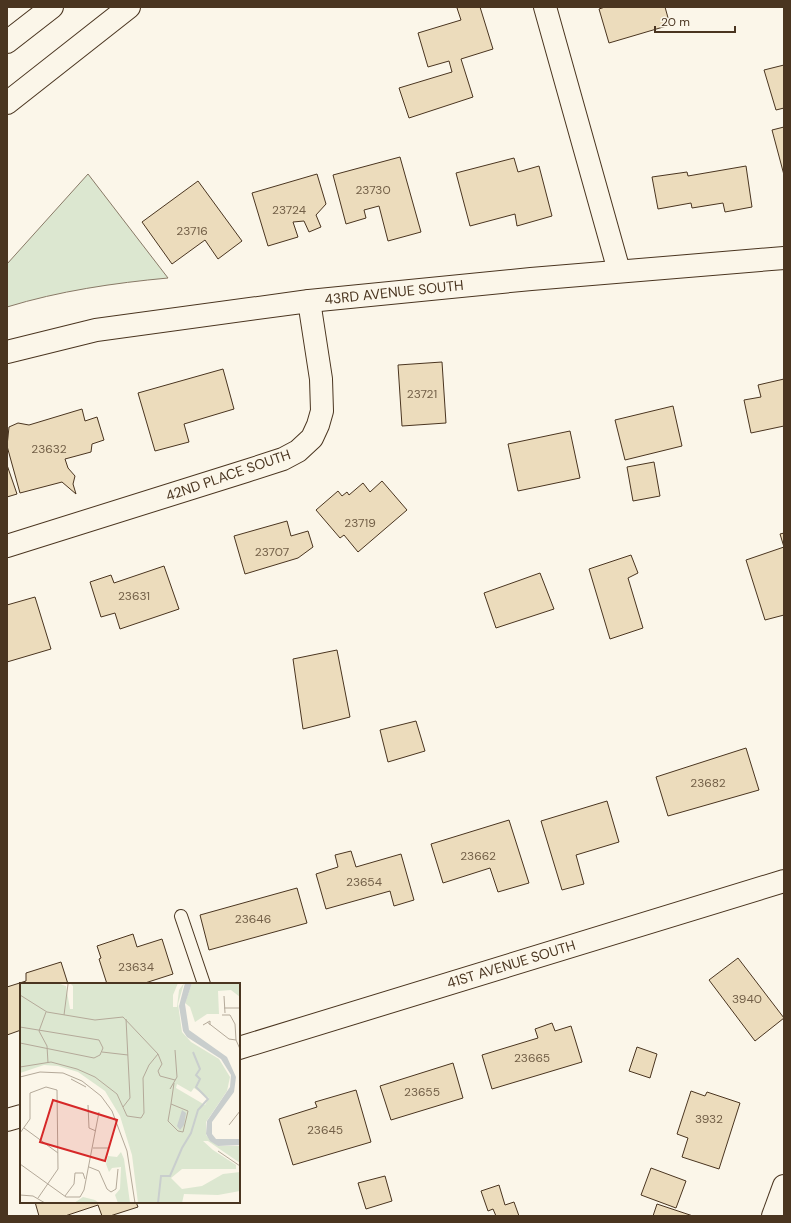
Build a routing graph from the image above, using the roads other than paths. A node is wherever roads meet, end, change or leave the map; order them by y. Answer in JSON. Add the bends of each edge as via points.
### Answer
{"nodes":[{"id":1,"x":52,"y":7,"type":"edge"},
{"id":2,"x":129,"y":7,"type":"edge"},
{"id":3,"x":545,"y":7,"type":"edge"},
{"id":4,"x":7,"y":42,"type":"edge"},
{"id":5,"x":7,"y":103,"type":"edge"},
{"id":6,"x":784,"y":258,"type":"edge"},
{"id":7,"x":619,"y":271,"type":"junction"},
{"id":8,"x":309,"y":301,"type":"junction"},
{"id":9,"x":7,"y":352,"type":"edge"},
{"id":10,"x":7,"y":546,"type":"edge"},
{"id":11,"x":784,"y":881,"type":"edge"},
{"id":12,"x":181,"y":916,"type":"dead end"},
{"id":13,"x":204,"y":983,"type":"edge"},
{"id":14,"x":240,"y":1048,"type":"edge"},
{"id":15,"x":20,"y":1116,"type":"edge"},
{"id":16,"x":7,"y":1120,"type":"edge"},
{"id":17,"x":784,"y":1186,"type":"edge"},
{"id":18,"x":773,"y":1216,"type":"edge"}],
"edges":[{"from":1,"to":4,"type":"main road"},
{"from":2,"to":5,"type":"main road"},
{"from":3,"to":7,"type":"main road"},
{"from":6,"to":7,"type":"main road","name":"43RD AVENUE SOUTH"},
{"from":7,"to":8,"type":"main road","name":"43RD AVENUE SOUTH"},
{"from":8,"to":9,"type":"main road","name":"43RD AVENUE SOUTH","via":[[96,330]]},
{"from":8,"to":10,"type":"main road","name":"42ND PLACE SOUTH","via":[[321,379],[322,411],[312,438],[298,451],[283,459]]},
{"from":11,"to":14,"type":"main road","name":"41ST AVENUE SOUTH"},
{"from":12,"to":13,"type":"lane"},
{"from":15,"to":16,"type":"main road"},
{"from":17,"to":18,"type":"main road"}]}
